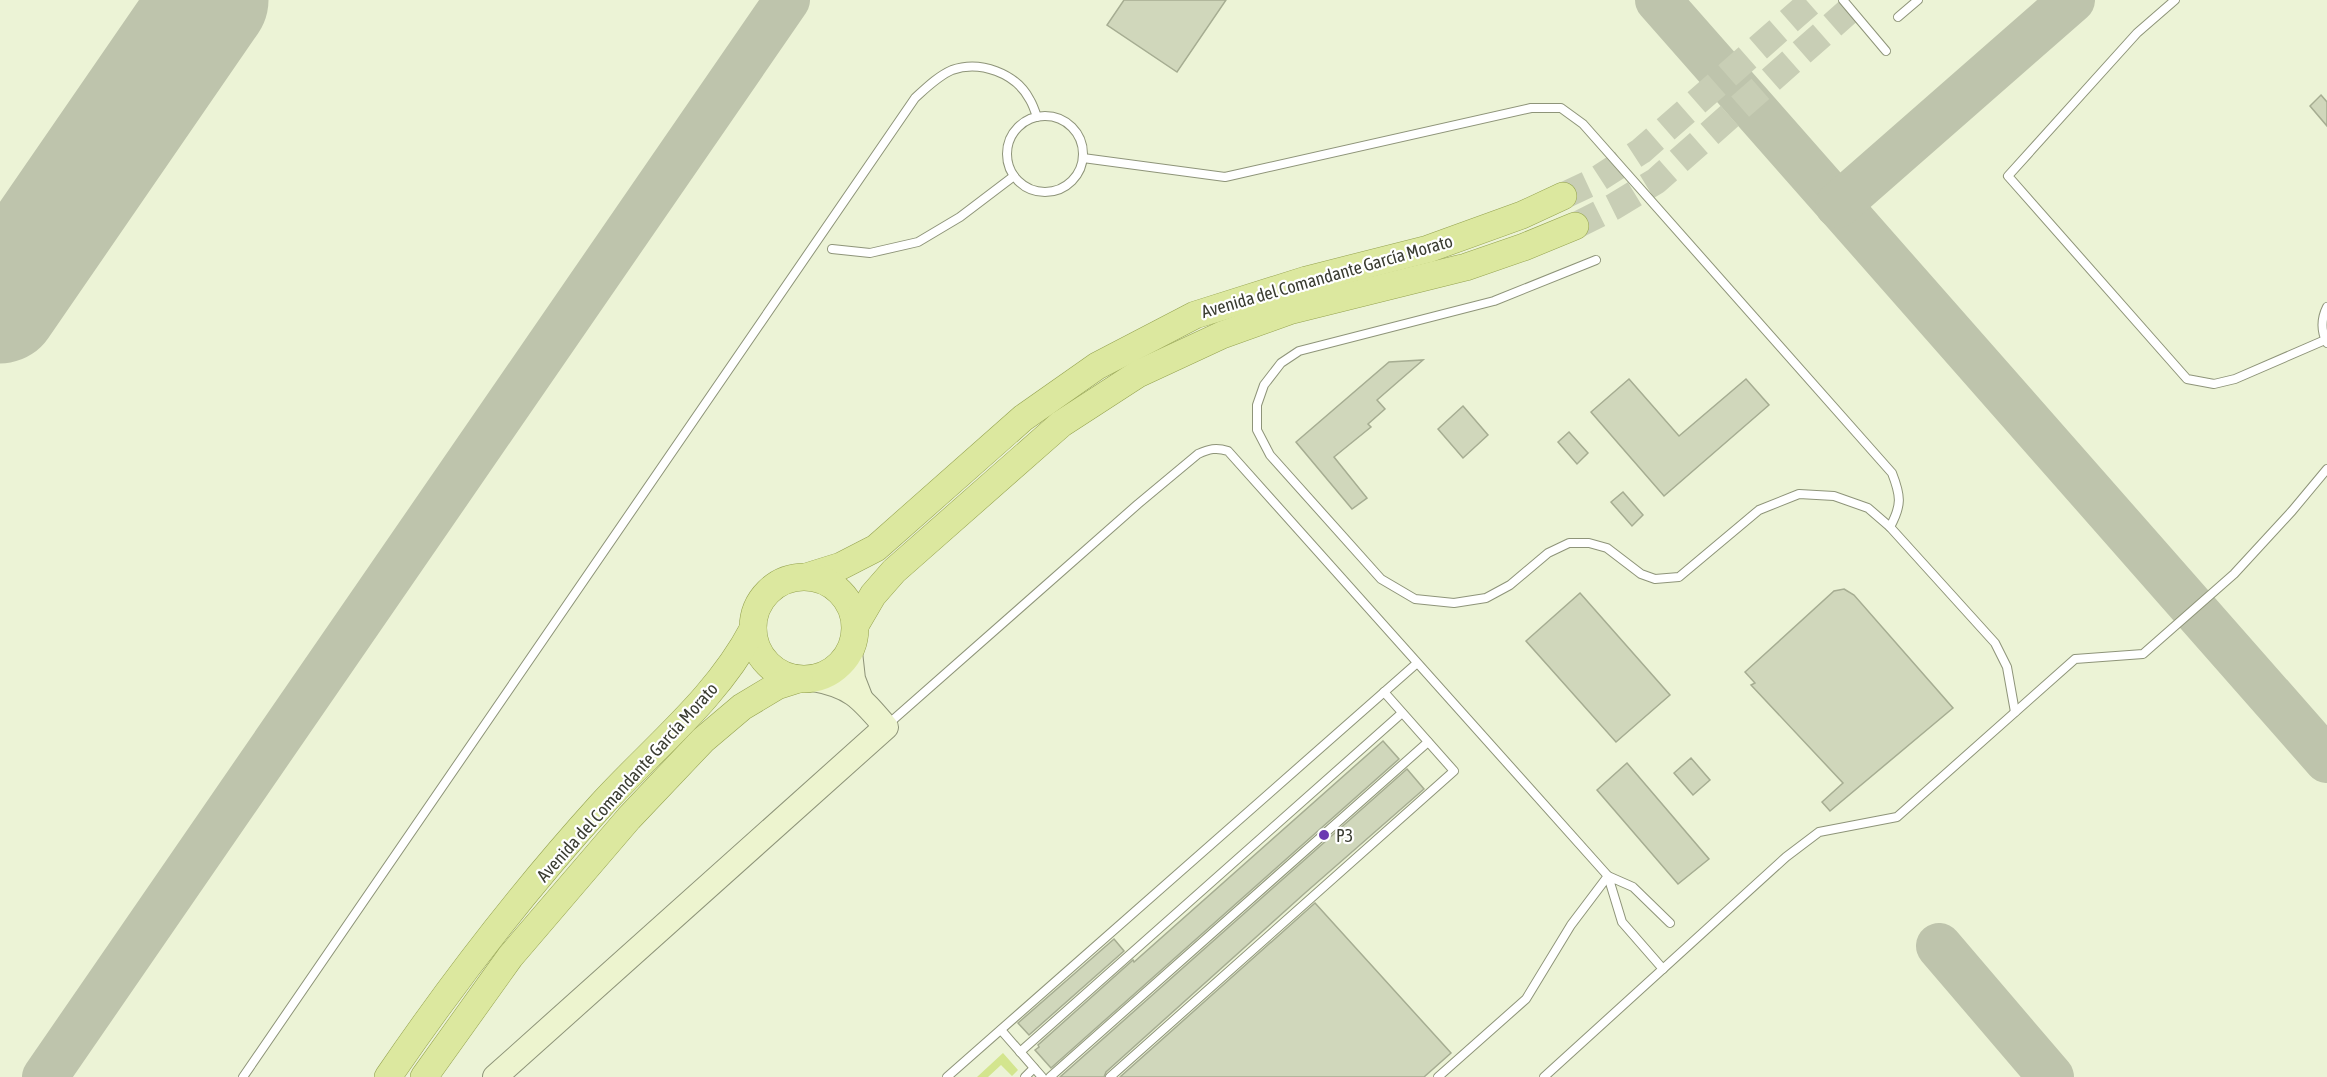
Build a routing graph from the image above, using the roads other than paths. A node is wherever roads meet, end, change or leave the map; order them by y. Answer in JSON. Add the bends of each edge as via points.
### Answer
{"nodes":[{"id":1,"x":1843,"y":0,"type":"edge"},
{"id":2,"x":1918,"y":0,"type":"edge"},
{"id":3,"x":2175,"y":0,"type":"edge"},
{"id":4,"x":1898,"y":17,"type":"dead end"},
{"id":5,"x":1886,"y":51,"type":"dead end"},
{"id":6,"x":1037,"y":117,"type":"junction"},
{"id":7,"x":1083,"y":158,"type":"junction"},
{"id":8,"x":1014,"y":176,"type":"junction"},
{"id":9,"x":1563,"y":196,"type":"tunnel mouth"},
{"id":10,"x":1575,"y":226,"type":"tunnel mouth"},
{"id":11,"x":832,"y":249,"type":"dead end"},
{"id":12,"x":1596,"y":260,"type":"dead end"},
{"id":13,"x":2327,"y":307,"type":"edge"},
{"id":14,"x":2326,"y":341,"type":"edge"},
{"id":15,"x":2327,"y":469,"type":"edge"},
{"id":16,"x":1890,"y":527,"type":"junction"},
{"id":17,"x":809,"y":576,"type":"junction"},
{"id":18,"x":856,"y":624,"type":"junction"},
{"id":19,"x":753,"y":628,"type":"junction"},
{"id":20,"x":850,"y":652,"type":"junction"},
{"id":21,"x":1416,"y":664,"type":"junction"},
{"id":22,"x":806,"y":679,"type":"junction"},
{"id":23,"x":1384,"y":692,"type":"junction"},
{"id":24,"x":860,"y":697,"type":"junction"},
{"id":25,"x":2014,"y":712,"type":"junction"},
{"id":26,"x":1402,"y":713,"type":"junction"},
{"id":27,"x":886,"y":727,"type":"junction"},
{"id":28,"x":1428,"y":742,"type":"junction"},
{"id":29,"x":1608,"y":876,"type":"junction"},
{"id":30,"x":1670,"y":923,"type":"dead end"},
{"id":31,"x":1663,"y":969,"type":"junction"},
{"id":32,"x":1001,"y":1030,"type":"junction"},
{"id":33,"x":1020,"y":1052,"type":"junction"},
{"id":34,"x":1034,"y":1068,"type":"junction"},
{"id":35,"x":243,"y":1077,"type":"edge"},
{"id":36,"x":388,"y":1077,"type":"edge"},
{"id":37,"x":424,"y":1077,"type":"edge"},
{"id":38,"x":495,"y":1077,"type":"edge"},
{"id":39,"x":947,"y":1077,"type":"edge"},
{"id":40,"x":1025,"y":1077,"type":"edge"},
{"id":41,"x":1042,"y":1077,"type":"edge"},
{"id":42,"x":1050,"y":1077,"type":"edge"},
{"id":43,"x":1110,"y":1077,"type":"edge"},
{"id":44,"x":1438,"y":1077,"type":"edge"},
{"id":45,"x":1544,"y":1077,"type":"edge"}],
"edges":[{"from":1,"to":5,"type":"lane"},
{"from":2,"to":4,"type":"lane"},
{"from":3,"to":14,"type":"lane","via":[[2137,33],[2008,176],[2187,379],[2214,384],[2235,379]]},
{"from":6,"to":7,"type":"lane","via":[[1060,119],[1070,126],[1078,135]]},
{"from":6,"to":8,"type":"lane","via":[[1025,122],[1010,141],[1007,153]]},
{"from":6,"to":35,"type":"lane","via":[[1023,90],[994,69],[972,66],[952,70],[915,99]]},
{"from":7,"to":8,"type":"lane","via":[[1080,170],[1061,189],[1036,191]]},
{"from":7,"to":16,"type":"lane","via":[[1225,177],[1531,108],[1561,108],[1583,124],[1892,473],[1900,493]]},
{"from":8,"to":11,"type":"lane","via":[[960,217],[918,242],[870,253]]},
{"from":9,"to":17,"type":"main road","name":"Avenida del Comandante García Morato","via":[[1428,249],[1306,280],[1195,315],[1097,366],[1023,418],[876,548],[841,566]]},
{"from":10,"to":18,"type":"main road","name":"Avenida del Comandante García Morato","via":[[1466,267],[1289,311],[1222,335],[1138,374],[1061,424],[894,571],[873,595]]},
{"from":12,"to":16,"type":"lane","via":[[1494,301],[1299,351],[1281,363],[1264,385],[1257,405],[1257,430],[1270,455],[1381,579],[1415,599],[1454,603],[1486,598],[1510,585],[1548,553],[1569,543],[1589,543],[1607,549],[1641,574],[1655,579],[1679,577],[1759,510],[1799,494],[1834,496],[1868,508]]},
{"from":13,"to":14,"type":"lane","via":[[2322,319]]},
{"from":15,"to":25,"type":"lane","via":[[2234,574],[2143,654],[2075,659]]},
{"from":16,"to":25,"type":"lane","via":[[1995,643],[2007,667]]},
{"from":17,"to":18,"type":"main road","via":[[823,579],[841,592]]},
{"from":17,"to":19,"type":"main road","via":[[776,585],[764,596],[755,612]]},
{"from":18,"to":20,"type":"main road"},
{"from":19,"to":22,"type":"main road","via":[[755,643],[772,668],[784,676]]},
{"from":19,"to":36,"type":"main road","name":"Avenida del Comandante García Morato","via":[[718,683],[602,804],[499,924]]},
{"from":20,"to":22,"type":"main road","via":[[828,674]]},
{"from":20,"to":24,"type":"street"},
{"from":21,"to":23,"type":"lane"},
{"from":21,"to":27,"type":"lane","via":[[1228,452],[1208,449],[1138,504]]},
{"from":21,"to":29,"type":"lane"},
{"from":22,"to":24,"type":"street","via":[[835,683]]},
{"from":22,"to":37,"type":"main road","name":"Avenida del Comandante García Morato","via":[[777,686],[742,707],[644,802],[510,957]]},
{"from":23,"to":26,"type":"lane"},
{"from":23,"to":32,"type":"lane"},
{"from":24,"to":27,"type":"street"},
{"from":25,"to":31,"type":"lane","via":[[1897,817],[1819,832]]},
{"from":26,"to":28,"type":"lane"},
{"from":26,"to":33,"type":"lane"},
{"from":27,"to":38,"type":"street"},
{"from":28,"to":42,"type":"lane"},
{"from":28,"to":43,"type":"lane","via":[[1454,771]]},
{"from":29,"to":30,"type":"lane","via":[[1633,887]]},
{"from":29,"to":31,"type":"lane","via":[[1622,922]]},
{"from":29,"to":44,"type":"lane","via":[[1571,925],[1526,999]]},
{"from":31,"to":45,"type":"lane"},
{"from":32,"to":33,"type":"lane"},
{"from":32,"to":39,"type":"lane"},
{"from":33,"to":34,"type":"lane"},
{"from":34,"to":40,"type":"lane"},
{"from":34,"to":41,"type":"lane"}]}
